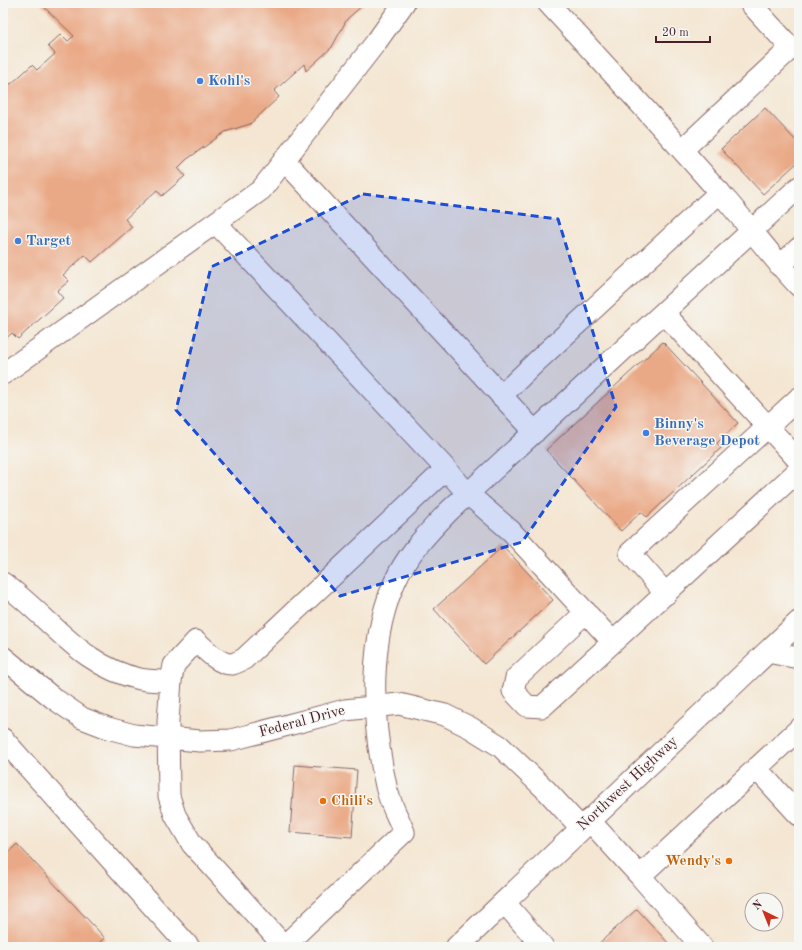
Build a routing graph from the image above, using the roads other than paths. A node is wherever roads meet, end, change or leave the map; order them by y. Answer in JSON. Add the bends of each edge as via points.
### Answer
{"nodes":[{"id":1,"x":404,"y":3,"type":"edge"},
{"id":2,"x":548,"y":3,"type":"edge"},
{"id":3,"x":750,"y":3,"type":"edge"},
{"id":4,"x":682,"y":150,"type":"junction"},
{"id":5,"x":284,"y":160,"type":"junction"},
{"id":6,"x":799,"y":187,"type":"edge"},
{"id":7,"x":720,"y":192,"type":"junction"},
{"id":8,"x":216,"y":223,"type":"junction"},
{"id":9,"x":753,"y":230,"type":"junction"},
{"id":10,"x":799,"y":248,"type":"edge"},
{"id":11,"x":780,"y":266,"type":"junction"},
{"id":12,"x":799,"y":286,"type":"edge"},
{"id":13,"x":664,"y":313,"type":"junction"},
{"id":14,"x":3,"y":374,"type":"edge"},
{"id":15,"x":501,"y":396,"type":"junction"},
{"id":16,"x":799,"y":398,"type":"edge"},
{"id":17,"x":768,"y":426,"type":"junction"},
{"id":18,"x":535,"y":432,"type":"junction"},
{"id":19,"x":799,"y":461,"type":"edge"},
{"id":20,"x":446,"y":469,"type":"junction"},
{"id":21,"x":799,"y":470,"type":"edge"},
{"id":22,"x":468,"y":494,"type":"junction"},
{"id":23,"x":3,"y":583,"type":"edge"},
{"id":24,"x":666,"y":594,"type":"junction"},
{"id":25,"x":586,"y":612,"type":"junction"},
{"id":26,"x":799,"y":622,"type":"edge"},
{"id":27,"x":613,"y":642,"type":"junction"},
{"id":28,"x":767,"y":652,"type":"junction"},
{"id":29,"x":3,"y":657,"type":"edge"},
{"id":30,"x":799,"y":658,"type":"edge"},
{"id":31,"x":171,"y":682,"type":"junction"},
{"id":32,"x":374,"y":706,"type":"junction"},
{"id":33,"x":799,"y":729,"type":"edge"},
{"id":34,"x":168,"y":738,"type":"junction"},
{"id":35,"x":3,"y":739,"type":"edge"},
{"id":36,"x":756,"y":768,"type":"junction"},
{"id":37,"x":799,"y":815,"type":"edge"},
{"id":38,"x":585,"y":824,"type":"junction"},
{"id":39,"x":640,"y":876,"type":"junction"},
{"id":40,"x":504,"y":902,"type":"junction"},
{"id":41,"x":464,"y":943,"type":"edge"},
{"id":42,"x":189,"y":947,"type":"edge"},
{"id":43,"x":543,"y":947,"type":"edge"},
{"id":44,"x":702,"y":947,"type":"edge"}],
"edges":[{"from":1,"to":5,"type":"lane","via":[[373,47]]},
{"from":2,"to":4,"type":"lane"},
{"from":3,"to":4,"type":"lane","via":[[791,48]]},
{"from":4,"to":7,"type":"lane"},
{"from":5,"to":8,"type":"lane","via":[[261,190]]},
{"from":5,"to":15,"type":"lane"},
{"from":6,"to":9,"type":"lane"},
{"from":7,"to":9,"type":"lane"},
{"from":7,"to":15,"type":"lane"},
{"from":8,"to":14,"type":"lane"},
{"from":8,"to":20,"type":"lane"},
{"from":9,"to":11,"type":"lane"},
{"from":9,"to":13,"type":"lane"},
{"from":10,"to":11,"type":"lane"},
{"from":11,"to":12,"type":"lane"},
{"from":13,"to":17,"type":"lane"},
{"from":13,"to":18,"type":"lane"},
{"from":15,"to":18,"type":"lane"},
{"from":16,"to":17,"type":"lane"},
{"from":17,"to":19,"type":"lane"},
{"from":17,"to":24,"type":"lane","via":[[630,553]]},
{"from":18,"to":22,"type":"lane"},
{"from":20,"to":22,"type":"lane"},
{"from":20,"to":31,"type":"lane","via":[[244,659],[231,664],[222,662],[196,641],[174,665]]},
{"from":21,"to":24,"type":"lane"},
{"from":22,"to":25,"type":"lane","via":[[511,531]]},
{"from":22,"to":32,"type":"lane","via":[[420,542],[400,571],[389,594],[376,651]]},
{"from":23,"to":31,"type":"lane","via":[[70,644],[101,665],[140,679]]},
{"from":24,"to":27,"type":"lane"},
{"from":25,"to":27,"type":"lane"},
{"from":25,"to":27,"type":"lane","via":[[516,678],[513,691],[517,696],[527,706],[542,708]]},
{"from":26,"to":28,"type":"main road","name":"Northwest Highway"},
{"from":28,"to":30,"type":"lane"},
{"from":28,"to":38,"type":"main road","name":"Northwest Highway"},
{"from":29,"to":34,"type":"lane","name":"Federal Drive","via":[[52,698],[82,718],[134,735]]},
{"from":31,"to":34,"type":"lane"},
{"from":32,"to":34,"type":"lane","name":"Federal Drive","via":[[344,710],[232,740]]},
{"from":32,"to":34,"type":"lane","via":[[386,788],[404,832],[284,946],[192,844],[175,815],[169,796]]},
{"from":32,"to":38,"type":"lane","name":"Federal Drive","via":[[399,704],[422,709],[445,715],[471,728],[500,746]]},
{"from":33,"to":36,"type":"lane"},
{"from":35,"to":42,"type":"lane"},
{"from":36,"to":37,"type":"lane"},
{"from":36,"to":39,"type":"lane"},
{"from":38,"to":39,"type":"lane","name":"Federal Drive"},
{"from":38,"to":40,"type":"main road","name":"Northwest Highway"},
{"from":39,"to":44,"type":"lane","name":"Federal Drive"},
{"from":40,"to":41,"type":"main road","name":"Northwest Highway"},
{"from":40,"to":43,"type":"lane"}]}
